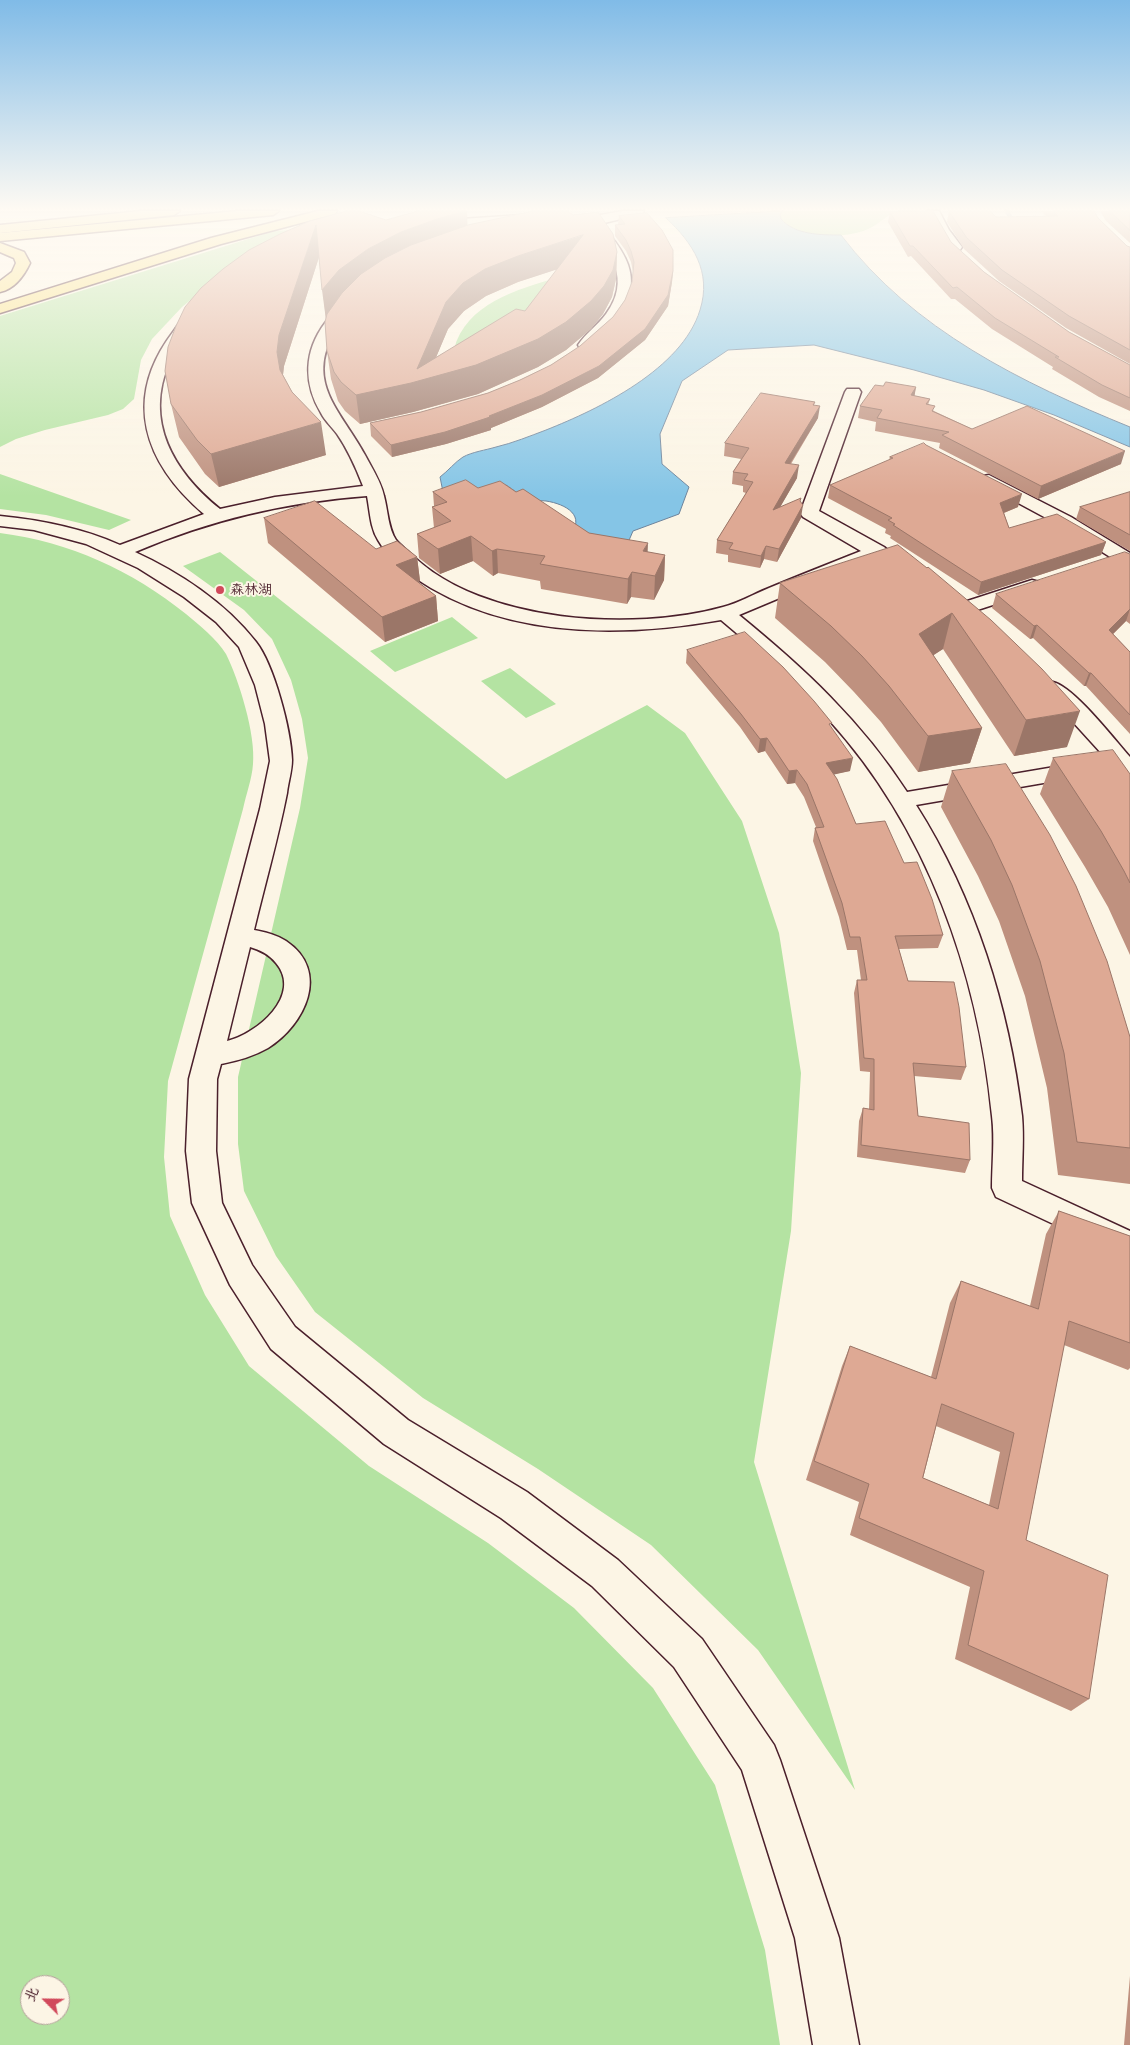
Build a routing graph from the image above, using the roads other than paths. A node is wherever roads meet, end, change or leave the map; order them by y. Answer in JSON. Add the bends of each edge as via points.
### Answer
{"nodes":[{"id":1,"x":347,"y":306,"type":"edge"},
{"id":2,"x":618,"y":306,"type":"edge"},
{"id":3,"x":198,"y":312,"type":"edge"},
{"id":4,"x":572,"y":354,"type":"edge"},
{"id":5,"x":853,"y":392,"type":"dead end"},
{"id":6,"x":972,"y":472,"type":"edge"},
{"id":7,"x":374,"y":490,"type":"junction"},
{"id":8,"x":216,"y":515,"type":"junction"},
{"id":9,"x":0,"y":521,"type":"edge"},
{"id":10,"x":877,"y":551,"type":"junction"},
{"id":11,"x":120,"y":552,"type":"junction"},
{"id":12,"x":1126,"y":559,"type":"edge"},
{"id":13,"x":1102,"y":562,"type":"edge"},
{"id":14,"x":900,"y":566,"type":"edge"},
{"id":15,"x":1046,"y":581,"type":"edge"},
{"id":16,"x":724,"y":613,"type":"junction"},
{"id":17,"x":977,"y":621,"type":"edge"},
{"id":18,"x":1042,"y":677,"type":"edge"},
{"id":19,"x":1128,"y":765,"type":"edge"},
{"id":20,"x":902,"y":800,"type":"junction"},
{"id":21,"x":240,"y":936,"type":"junction"},
{"id":22,"x":209,"y":1055,"type":"junction"},
{"id":23,"x":1130,"y":1246,"type":"edge"},
{"id":24,"x":836,"y":2045,"type":"edge"}],
"edges":[{"from":1,"to":7,"type":"street","via":[[324,334],[316,353],[315,373],[318,393],[328,413],[353,432]]},
{"from":2,"to":4,"type":"street","via":[[599,333]]},
{"from":3,"to":8,"type":"street","via":[[173,340],[160,363],[152,386],[151,411],[156,437],[168,463],[188,489]]},
{"from":5,"to":10,"type":"street","via":[[809,513]]},
{"from":6,"to":12,"type":"street","via":[[1065,521]]},
{"from":7,"to":8,"type":"street","via":[[286,499]]},
{"from":7,"to":16,"type":"street","via":[[379,522],[389,543],[406,563],[464,597],[501,610],[589,624],[636,625]]},
{"from":8,"to":11,"type":"street","via":[[159,534]]},
{"from":9,"to":11,"type":"street","via":[[34,525],[84,538]]},
{"from":10,"to":14,"type":"street"},
{"from":10,"to":16,"type":"street"},
{"from":11,"to":21,"type":"street","via":[[146,564],[223,618],[248,646],[266,685],[281,761]]},
{"from":12,"to":13,"type":"street"},
{"from":15,"to":17,"type":"street","via":[[954,603]]},
{"from":16,"to":20,"type":"street","via":[[795,671],[833,710],[869,752]]},
{"from":18,"to":19,"type":"street"},
{"from":19,"to":20,"type":"street"},
{"from":20,"to":23,"type":"street","via":[[932,852],[958,909],[980,972],[996,1042],[1007,1118],[1008,1188]]},
{"from":21,"to":22,"type":"street"},
{"from":21,"to":22,"type":"street","via":[[263,940],[281,951],[293,965],[298,984],[294,1003],[282,1022],[262,1038],[237,1050]]},
{"from":22,"to":24,"type":"street","via":[[203,1079],[202,1151],[207,1203],[241,1275],[283,1338],[396,1432],[514,1506],[605,1573],[688,1653],[759,1760],[816,1938]]}]}
